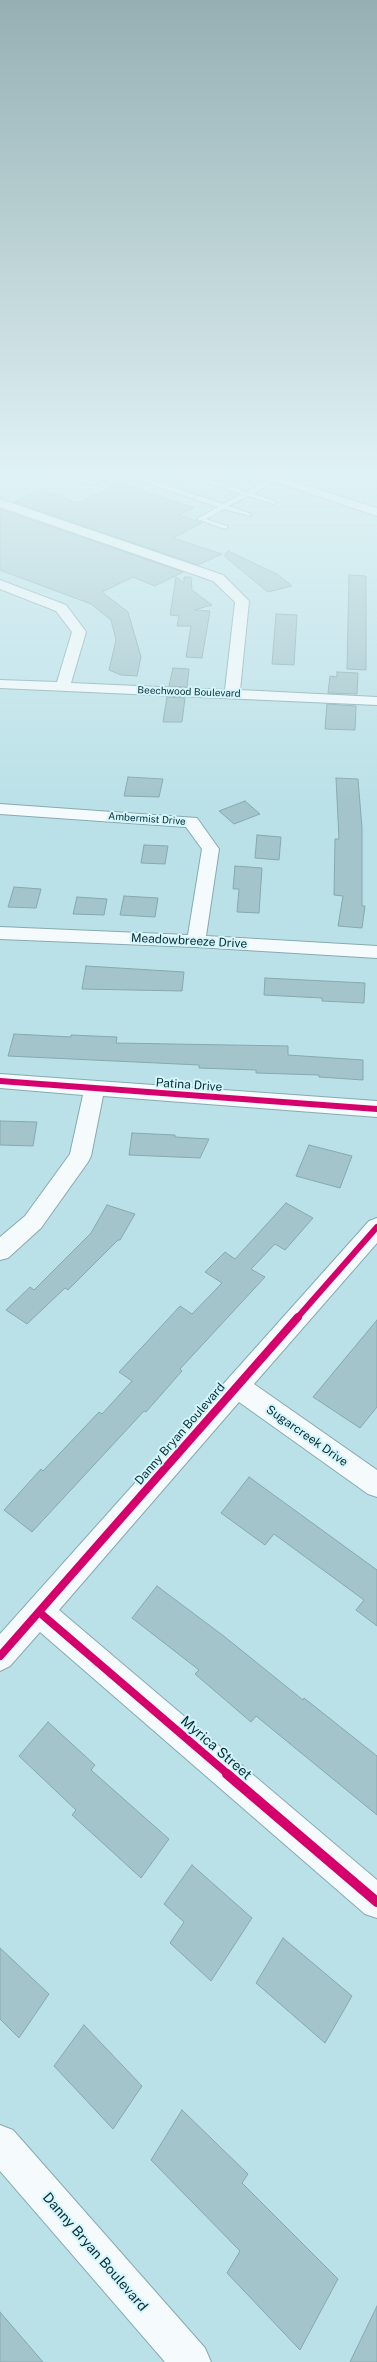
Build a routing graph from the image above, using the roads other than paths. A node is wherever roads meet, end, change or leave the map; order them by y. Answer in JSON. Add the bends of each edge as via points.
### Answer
{"nodes":[{"id":1,"x":222,"y":582,"type":"edge"},
{"id":2,"x":0,"y":584,"type":"edge"},
{"id":3,"x":0,"y":684,"type":"edge"},
{"id":4,"x":63,"y":687,"type":"junction"},
{"id":5,"x":232,"y":694,"type":"junction"},
{"id":6,"x":377,"y":701,"type":"edge"},
{"id":7,"x":0,"y":809,"type":"edge"},
{"id":8,"x":0,"y":933,"type":"edge"},
{"id":9,"x":196,"y":941,"type":"junction"},
{"id":10,"x":377,"y":952,"type":"edge"},
{"id":11,"x":0,"y":1081,"type":"edge"},
{"id":12,"x":94,"y":1089,"type":"junction"},
{"id":13,"x":377,"y":1109,"type":"edge"},
{"id":14,"x":377,"y":1227,"type":"edge"},
{"id":15,"x":0,"y":1251,"type":"edge"},
{"id":16,"x":237,"y":1386,"type":"junction"},
{"id":17,"x":377,"y":1485,"type":"edge"},
{"id":18,"x":39,"y":1612,"type":"junction"},
{"id":19,"x":0,"y":1656,"type":"edge"},
{"id":20,"x":377,"y":1902,"type":"edge"},
{"id":21,"x":0,"y":2143,"type":"edge"},
{"id":22,"x":191,"y":2362,"type":"edge"}],
"edges":[{"from":1,"to":5,"type":"street","via":[[242,601]]},
{"from":2,"to":4,"type":"street","via":[[61,608],[79,632]]},
{"from":3,"to":4,"type":"street","name":"Beechwood Boulevard"},
{"from":4,"to":5,"type":"street","name":"Beechwood Boulevard"},
{"from":5,"to":6,"type":"street","name":"Beechwood Boulevard"},
{"from":7,"to":9,"type":"street","name":"Ambermist Drive","via":[[191,822],[211,849]]},
{"from":8,"to":9,"type":"street","name":"Meadowbreeze Drive"},
{"from":9,"to":10,"type":"street","name":"Meadowbreeze Drive"},
{"from":11,"to":12,"type":"street","name":"Patina Drive"},
{"from":12,"to":13,"type":"street","name":"Patina Drive"},
{"from":12,"to":15,"type":"street","via":[[80,1156],[33,1222]]},
{"from":14,"to":16,"type":"street","name":"Danny Bryan Boulevard"},
{"from":16,"to":17,"type":"street","name":"Sugarcreek Drive"},
{"from":16,"to":18,"type":"street","name":"Danny Bryan Boulevard"},
{"from":18,"to":19,"type":"street","name":"Danny Bryan Boulevard"},
{"from":18,"to":20,"type":"street","name":"Myrica Street"},
{"from":21,"to":22,"type":"street","name":"Danny Bryan Boulevard"}]}
